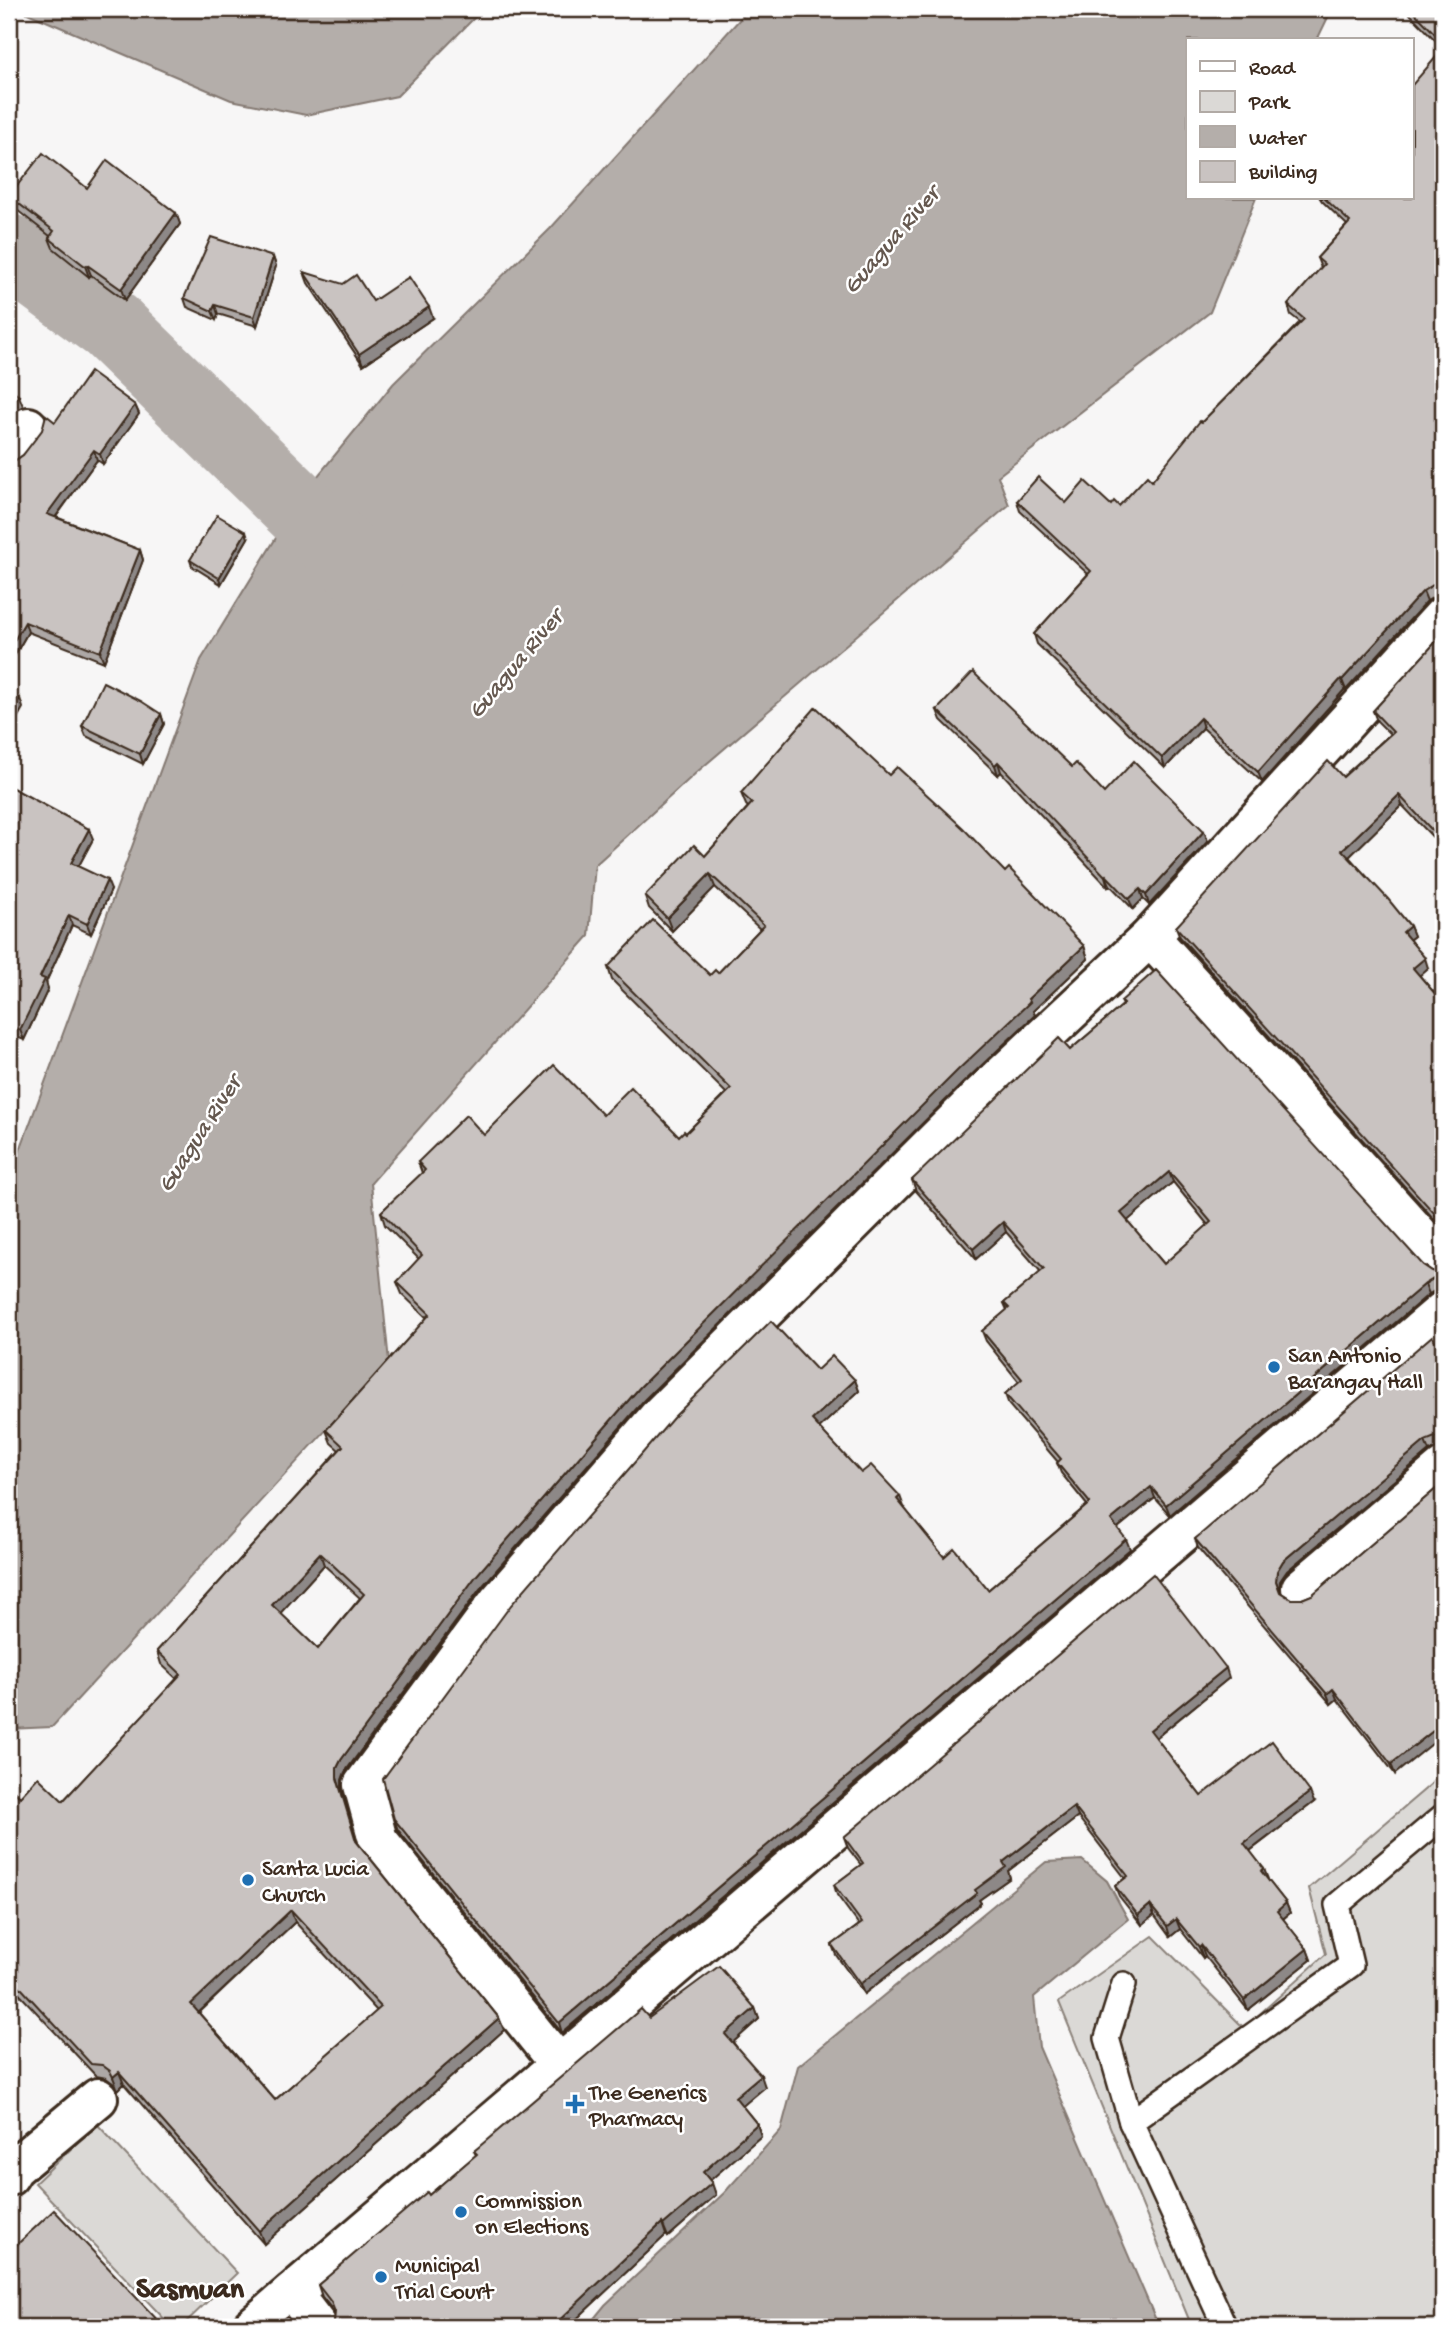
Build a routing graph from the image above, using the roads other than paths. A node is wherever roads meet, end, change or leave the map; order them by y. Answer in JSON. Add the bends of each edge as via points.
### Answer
{"nodes":[{"id":1,"x":1443,"y":616,"type":"edge"},
{"id":2,"x":1150,"y":937,"type":"junction"},
{"id":3,"x":1443,"y":1261,"type":"edge"},
{"id":4,"x":1443,"y":1311,"type":"edge"},
{"id":5,"x":1443,"y":1468,"type":"edge"},
{"id":6,"x":1301,"y":1588,"type":"dead end"},
{"id":7,"x":1443,"y":1816,"type":"edge"},
{"id":8,"x":1124,"y":1984,"type":"dead end"},
{"id":9,"x":559,"y":2064,"type":"junction"},
{"id":10,"x":98,"y":2098,"type":"dead end"},
{"id":11,"x":1131,"y":2122,"type":"junction"},
{"id":12,"x":11,"y":2168,"type":"edge"},
{"id":13,"x":292,"y":2293,"type":"junction"},
{"id":14,"x":252,"y":2327,"type":"edge"},
{"id":15,"x":318,"y":2327,"type":"edge"},
{"id":16,"x":1225,"y":2327,"type":"edge"}],
"edges":[{"from":1,"to":2,"type":"street"},
{"from":2,"to":3,"type":"street"},
{"from":2,"to":9,"type":"street","via":[[979,1097],[661,1414],[498,1602],[363,1785],[379,1840]]},
{"from":4,"to":9,"type":"street"},
{"from":5,"to":6,"type":"street"},
{"from":7,"to":11,"type":"lane","via":[[1337,1905],[1351,1965]]},
{"from":8,"to":11,"type":"lane","via":[[1107,2038]]},
{"from":9,"to":13,"type":"street"},
{"from":10,"to":12,"type":"street"},
{"from":11,"to":16,"type":"lane"},
{"from":13,"to":14,"type":"street"},
{"from":13,"to":15,"type":"street"}]}
